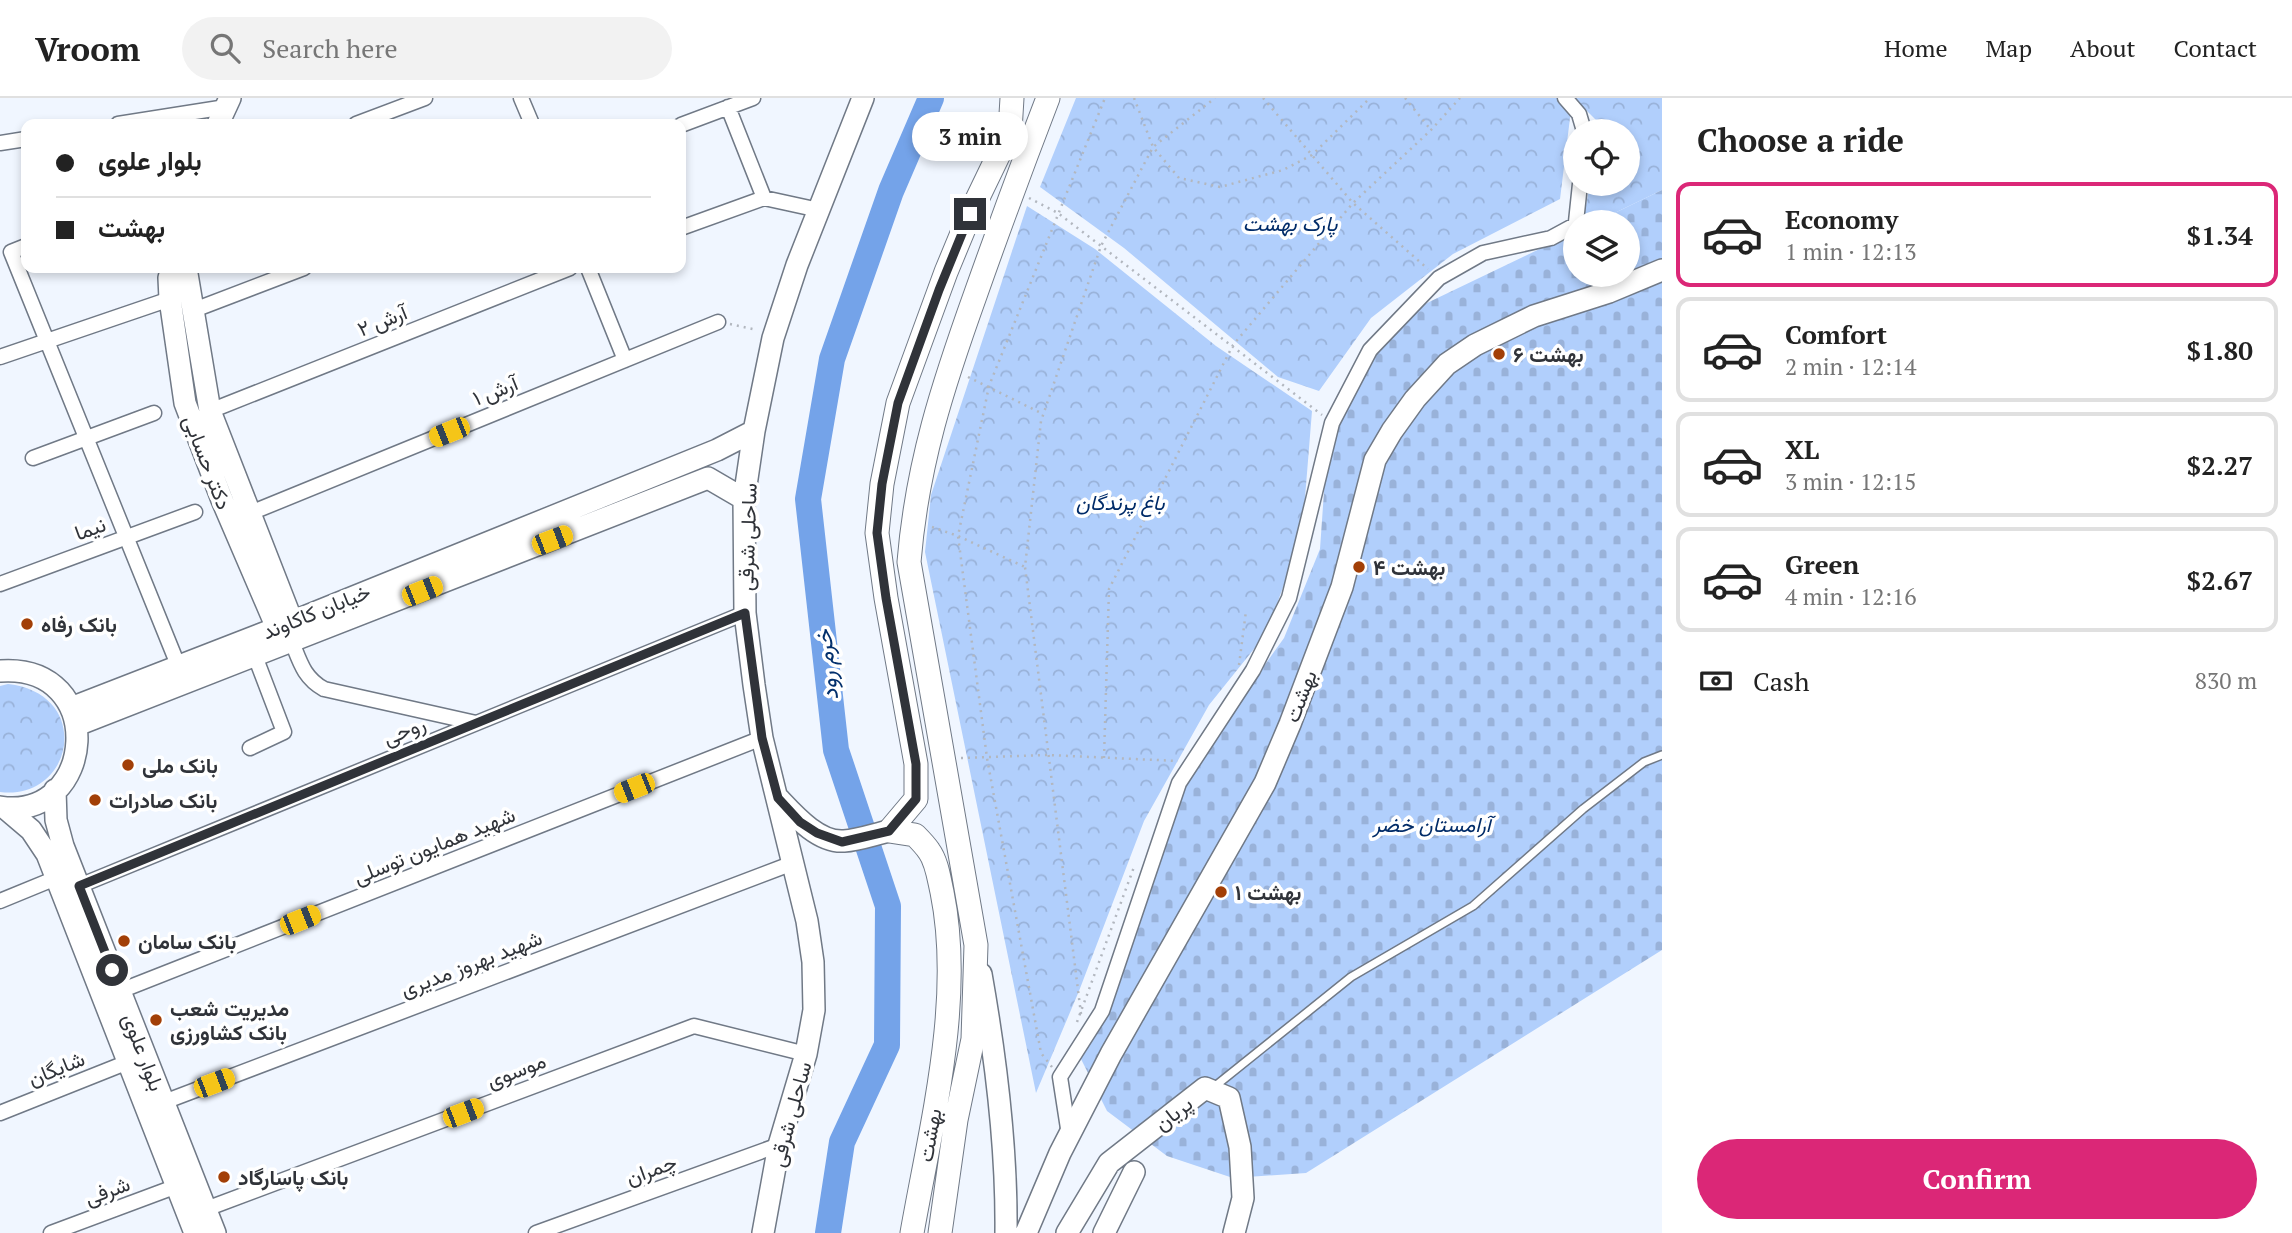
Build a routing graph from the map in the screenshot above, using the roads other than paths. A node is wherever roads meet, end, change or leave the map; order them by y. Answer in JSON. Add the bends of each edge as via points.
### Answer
{"nodes":[{"id":1,"x":425,"y":98,"type":"edge"},
{"id":2,"x":522,"y":98,"type":"edge"},
{"id":3,"x":753,"y":98,"type":"edge"},
{"id":4,"x":863,"y":98,"type":"edge"},
{"id":5,"x":1012,"y":98,"type":"edge"},
{"id":6,"x":1048,"y":98,"type":"edge"},
{"id":7,"x":1564,"y":98,"type":"edge"},
{"id":8,"x":728,"y":107,"type":"junction"},
{"id":9,"x":225,"y":110,"type":"edge"},
{"id":10,"x":156,"y":119,"type":"edge"},
{"id":11,"x":369,"y":119,"type":"edge"},
{"id":12,"x":530,"y":119,"type":"edge"},
{"id":13,"x":1580,"y":119,"type":"edge"},
{"id":14,"x":686,"y":123,"type":"edge"},
{"id":15,"x":1010,"y":131,"type":"junction"},
{"id":16,"x":21,"y":140,"type":"edge"},
{"id":17,"x":0,"y":143,"type":"edge"},
{"id":18,"x":1012,"y":190,"type":"junction"},
{"id":19,"x":764,"y":198,"type":"junction"},
{"id":20,"x":819,"y":210,"type":"junction"},
{"id":21,"x":686,"y":226,"type":"edge"},
{"id":22,"x":1563,"y":231,"type":"edge"},
{"id":23,"x":21,"y":248,"type":"edge"},
{"id":24,"x":1662,"y":270,"type":"edge"},
{"id":25,"x":170,"y":273,"type":"edge"},
{"id":26,"x":187,"y":273,"type":"edge"},
{"id":27,"x":291,"y":273,"type":"edge"},
{"id":28,"x":557,"y":273,"type":"edge"},
{"id":29,"x":591,"y":273,"type":"edge"},
{"id":30,"x":170,"y":299,"type":"junction"},
{"id":31,"x":194,"y":310,"type":"junction"},
{"id":32,"x":718,"y":322,"type":"road end"},
{"id":33,"x":46,"y":341,"type":"junction"},
{"id":34,"x":0,"y":357,"type":"edge"},
{"id":35,"x":625,"y":360,"type":"junction"},
{"id":36,"x":210,"y":411,"type":"junction"},
{"id":37,"x":154,"y":413,"type":"dead end"},
{"id":38,"x":754,"y":431,"type":"junction"},
{"id":39,"x":85,"y":438,"type":"junction"},
{"id":40,"x":702,"y":455,"type":"junction"},
{"id":41,"x":33,"y":458,"type":"dead end"},
{"id":42,"x":708,"y":478,"type":"junction"},
{"id":43,"x":744,"y":499,"type":"junction"},
{"id":44,"x":195,"y":512,"type":"dead end"},
{"id":45,"x":248,"y":514,"type":"junction"},
{"id":46,"x":126,"y":537,"type":"junction"},
{"id":47,"x":909,"y":562,"type":"junction"},
{"id":48,"x":0,"y":584,"type":"edge"},
{"id":49,"x":886,"y":598,"type":"junction"},
{"id":50,"x":745,"y":613,"type":"junction"},
{"id":51,"x":287,"y":630,"type":"junction"},
{"id":52,"x":255,"y":656,"type":"junction"},
{"id":53,"x":178,"y":665,"type":"junction"},
{"id":54,"x":5,"y":666,"type":"edge"},
{"id":55,"x":74,"y":716,"type":"junction"},
{"id":56,"x":476,"y":723,"type":"junction"},
{"id":57,"x":762,"y":738,"type":"junction"},
{"id":58,"x":250,"y":748,"type":"dead end"},
{"id":59,"x":1662,"y":755,"type":"edge"},
{"id":60,"x":55,"y":790,"type":"junction"},
{"id":61,"x":778,"y":798,"type":"junction"},
{"id":62,"x":2,"y":807,"type":"edge"},
{"id":63,"x":881,"y":833,"type":"junction"},
{"id":64,"x":793,"y":863,"type":"junction"},
{"id":65,"x":56,"y":878,"type":"junction"},
{"id":66,"x":79,"y":886,"type":"junction"},
{"id":67,"x":0,"y":901,"type":"edge"},
{"id":68,"x":976,"y":945,"type":"junction"},
{"id":69,"x":120,"y":991,"type":"junction"},
{"id":70,"x":806,"y":1054,"type":"junction"},
{"id":71,"x":128,"y":1062,"type":"junction"},
{"id":72,"x":1210,"y":1090,"type":"junction"},
{"id":73,"x":164,"y":1102,"type":"junction"},
{"id":74,"x":0,"y":1113,"type":"edge"},
{"id":75,"x":1069,"y":1135,"type":"junction"},
{"id":76,"x":779,"y":1145,"type":"junction"},
{"id":77,"x":1134,"y":1172,"type":"dead end"},
{"id":78,"x":177,"y":1186,"type":"junction"},
{"id":79,"x":206,"y":1209,"type":"junction"},
{"id":80,"x":51,"y":1233,"type":"edge"},
{"id":81,"x":195,"y":1233,"type":"edge"},
{"id":82,"x":215,"y":1233,"type":"edge"},
{"id":83,"x":536,"y":1233,"type":"edge"},
{"id":84,"x":763,"y":1233,"type":"edge"},
{"id":85,"x":912,"y":1233,"type":"edge"},
{"id":86,"x":940,"y":1233,"type":"edge"},
{"id":87,"x":1006,"y":1233,"type":"edge"},
{"id":88,"x":1026,"y":1233,"type":"edge"},
{"id":89,"x":1067,"y":1233,"type":"edge"},
{"id":90,"x":1104,"y":1233,"type":"edge"},
{"id":91,"x":1234,"y":1233,"type":"edge"}],
"edges":[{"from":1,"to":11,"type":"street"},
{"from":2,"to":12,"type":"street"},
{"from":3,"to":8,"type":"street"},
{"from":4,"to":20,"type":"main road","name":"ساحلی شرقی"},
{"from":5,"to":15,"type":"main road"},
{"from":6,"to":18,"type":"main road","name":"بهشت"},
{"from":7,"to":13,"type":"street"},
{"from":8,"to":14,"type":"street"},
{"from":8,"to":19,"type":"street"},
{"from":9,"to":10,"type":"street"},
{"from":15,"to":18,"type":"main road"},
{"from":15,"to":49,"type":"main road","via":[[946,272],[898,403],[877,533]]},
{"from":16,"to":17,"type":"street"},
{"from":18,"to":47,"type":"main road","name":"بهشت","via":[[940,395],[921,469]]},
{"from":19,"to":20,"type":"street"},
{"from":19,"to":21,"type":"street"},
{"from":20,"to":38,"type":"main road","name":"ساحلی شرقی","via":[[773,338]]},
{"from":22,"to":75,"type":"street","via":[[1551,238],[1483,253],[1439,278],[1370,351],[1332,424],[1289,598],[1253,670],[1179,783],[1102,1011],[1060,1077]]},
{"from":23,"to":33,"type":"street","via":[[11,252]]},
{"from":24,"to":75,"type":"main road","name":"بهشت","via":[[1534,316],[1475,345],[1447,364],[1392,431],[1375,460],[1342,587],[1265,783]]},
{"from":25,"to":30,"type":"main road","name":"دکتر حسابی"},
{"from":26,"to":31,"type":"main road","name":"دکتر حسابی"},
{"from":27,"to":31,"type":"street"},
{"from":28,"to":36,"type":"street","name":"آرش ۲"},
{"from":29,"to":35,"type":"street"},
{"from":30,"to":33,"type":"street"},
{"from":30,"to":51,"type":"main road","name":"دکتر حسابی","via":[[185,403],[222,500]]},
{"from":31,"to":36,"type":"main road","name":"دکتر حسابی"},
{"from":32,"to":35,"type":"street","name":"آرش ۱"},
{"from":33,"to":34,"type":"street"},
{"from":33,"to":39,"type":"street"},
{"from":35,"to":45,"type":"street","name":"آرش ۱"},
{"from":36,"to":45,"type":"main road","name":"دکتر حسابی"},
{"from":37,"to":39,"type":"street"},
{"from":38,"to":40,"type":"main road","name":"خیابان کاکاوند"},
{"from":38,"to":43,"type":"main road","name":"ساحلی شرقی"},
{"from":39,"to":41,"type":"street"},
{"from":39,"to":46,"type":"street"},
{"from":40,"to":42,"type":"main road","via":[[715,463],[716,470]]},
{"from":40,"to":51,"type":"main road","name":"خیابان کاکاوند"},
{"from":42,"to":43,"type":"main road"},
{"from":42,"to":51,"type":"main road","name":"خیابان کاکاوند"},
{"from":43,"to":50,"type":"main road","name":"ساحلی شرقی"},
{"from":44,"to":46,"type":"street","name":"نیما"},
{"from":45,"to":51,"type":"main road","name":"دکتر حسابی"},
{"from":46,"to":48,"type":"street","name":"نیما"},
{"from":46,"to":53,"type":"street"},
{"from":47,"to":49,"type":"main road"},
{"from":47,"to":68,"type":"main road","name":"بهشت"},
{"from":49,"to":63,"type":"main road","via":[[916,764],[916,799]]},
{"from":50,"to":56,"type":"street","name":"روحی"},
{"from":50,"to":57,"type":"main road","name":"ساحلی شرقی"},
{"from":51,"to":52,"type":"main road","name":"خیابان کاکاوند"},
{"from":51,"to":53,"type":"main road","name":"خیابان کاکاوند"},
{"from":51,"to":56,"type":"street","name":"دکتر حسابی","via":[[306,675],[324,689]]},
{"from":52,"to":55,"type":"main road","name":"خیابان کاکاوند"},
{"from":52,"to":58,"type":"street","via":[[284,733]]},
{"from":53,"to":55,"type":"main road","name":"خیابان کاکاوند"},
{"from":54,"to":55,"type":"main road","via":[[48,681]]},
{"from":55,"to":60,"type":"main road","via":[[75,760]]},
{"from":56,"to":66,"type":"street","name":"روحی"},
{"from":57,"to":61,"type":"main road","name":"ساحلی شرقی"},
{"from":57,"to":69,"type":"street","name":"شهید همایون توسلی"},
{"from":59,"to":72,"type":"lane","via":[[1644,762],[1583,809],[1473,906],[1351,977]]},
{"from":60,"to":62,"type":"main road","via":[[31,803]]},
{"from":60,"to":66,"type":"main road","name":"بلوار علوی","via":[[56,820]]},
{"from":61,"to":63,"type":"main road","via":[[800,822],[842,842]]},
{"from":61,"to":64,"type":"main road","name":"ساحلی شرقی"},
{"from":62,"to":65,"type":"main road","name":"بلوار علوی","via":[[31,830]]},
{"from":63,"to":85,"type":"main road","name":"بهشت","via":[[915,835],[931,852],[947,918],[950,993],[945,1039]]},
{"from":64,"to":70,"type":"main road","name":"ساحلی شرقی","via":[[813,962],[814,1010]]},
{"from":64,"to":73,"type":"street","name":"شهید بهروز مدیری"},
{"from":65,"to":67,"type":"street"},
{"from":65,"to":71,"type":"main road","name":"بلوار علوی"},
{"from":66,"to":69,"type":"main road","name":"بلوار علوی"},
{"from":68,"to":86,"type":"main road","name":"بهشت","via":[[973,1039]]},
{"from":68,"to":87,"type":"main road","via":[[995,1058]]},
{"from":69,"to":73,"type":"main road","name":"بلوار علوی"},
{"from":70,"to":76,"type":"main road","name":"ساحلی شرقی"},
{"from":70,"to":79,"type":"street","name":"موسوی","via":[[694,1026]]},
{"from":71,"to":74,"type":"street","name":"شایگان"},
{"from":71,"to":78,"type":"main road","name":"بلوار علوی"},
{"from":72,"to":89,"type":"main road","name":"پریان","via":[[1205,1088],[1109,1163]]},
{"from":72,"to":91,"type":"main road","name":"پریان","via":[[1229,1098],[1240,1147],[1242,1198]]},
{"from":73,"to":79,"type":"main road","name":"بلوار علوی"},
{"from":75,"to":88,"type":"main road","name":"بهشت"},
{"from":76,"to":83,"type":"street","name":"چمران"},
{"from":76,"to":84,"type":"main road","name":"ساحلی شرقی"},
{"from":77,"to":90,"type":"main road"},
{"from":78,"to":80,"type":"street","name":"شرفی"},
{"from":78,"to":81,"type":"main road","name":"بلوار علوی"},
{"from":79,"to":82,"type":"main road","name":"بلوار علوی"}]}
